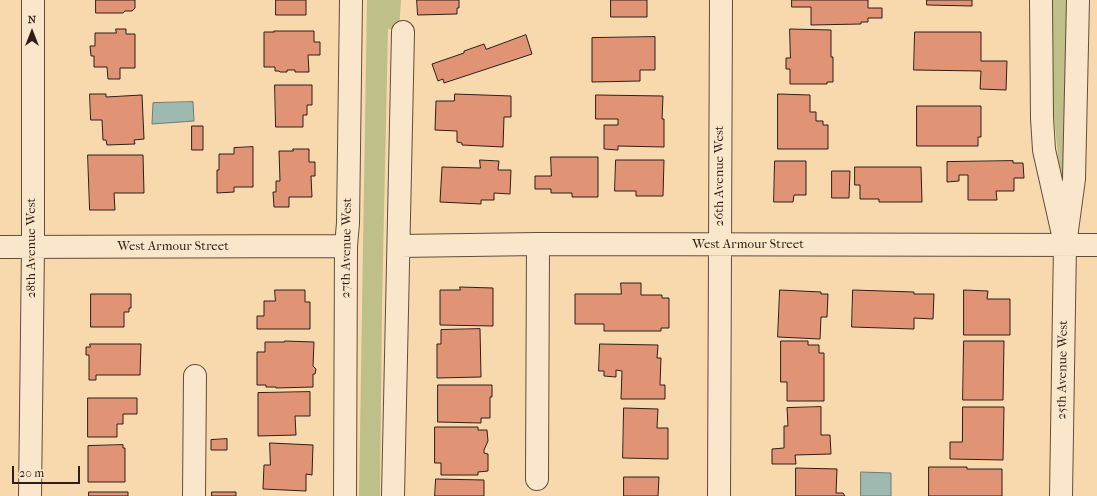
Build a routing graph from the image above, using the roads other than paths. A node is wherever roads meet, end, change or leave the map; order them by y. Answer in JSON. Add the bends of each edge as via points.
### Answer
{"nodes":[{"id":1,"x":33,"y":0,"type":"edge"},
{"id":2,"x":351,"y":0,"type":"edge"},
{"id":3,"x":721,"y":0,"type":"edge"},
{"id":4,"x":1041,"y":0,"type":"edge"},
{"id":5,"x":1078,"y":0,"type":"edge"},
{"id":6,"x":403,"y":32,"type":"dead end"},
{"id":7,"x":538,"y":244,"type":"junction"},
{"id":8,"x":720,"y":245,"type":"junction"},
{"id":9,"x":1065,"y":245,"type":"junction"},
{"id":10,"x":1097,"y":245,"type":"edge"},
{"id":11,"x":346,"y":246,"type":"junction"},
{"id":12,"x":398,"y":246,"type":"junction"},
{"id":13,"x":0,"y":247,"type":"edge"},
{"id":14,"x":33,"y":247,"type":"junction"},
{"id":15,"x":195,"y":376,"type":"dead end"},
{"id":16,"x":537,"y":479,"type":"dead end"},
{"id":17,"x":30,"y":496,"type":"edge"},
{"id":18,"x":194,"y":496,"type":"edge"},
{"id":19,"x":345,"y":496,"type":"edge"},
{"id":20,"x":393,"y":496,"type":"edge"},
{"id":21,"x":720,"y":496,"type":"edge"},
{"id":22,"x":1061,"y":496,"type":"edge"}],
"edges":[{"from":1,"to":14,"type":"street","name":"28th Avenue West"},
{"from":2,"to":11,"type":"street","name":"27th Avenue West"},
{"from":3,"to":8,"type":"street","name":"26th Avenue West"},
{"from":4,"to":9,"type":"street","name":"25th Avenue West","via":[[1044,150]]},
{"from":5,"to":9,"type":"street","name":"25th Avenue West","via":[[1074,179]]},
{"from":6,"to":12,"type":"street"},
{"from":7,"to":8,"type":"street","name":"West Armour Street"},
{"from":7,"to":12,"type":"street","name":"West Armour Street"},
{"from":7,"to":16,"type":"street"},
{"from":8,"to":9,"type":"street","name":"West Armour Street"},
{"from":8,"to":21,"type":"street","name":"26th Avenue West"},
{"from":9,"to":10,"type":"street","name":"West Armour Street"},
{"from":9,"to":22,"type":"street","name":"25th Avenue West"},
{"from":11,"to":14,"type":"street","name":"West Armour Street"},
{"from":11,"to":19,"type":"street","name":"27th Avenue West"},
{"from":12,"to":20,"type":"street"},
{"from":13,"to":14,"type":"street","name":"West Armour Street"},
{"from":14,"to":17,"type":"street","name":"28th Avenue West"},
{"from":15,"to":18,"type":"street"}]}
